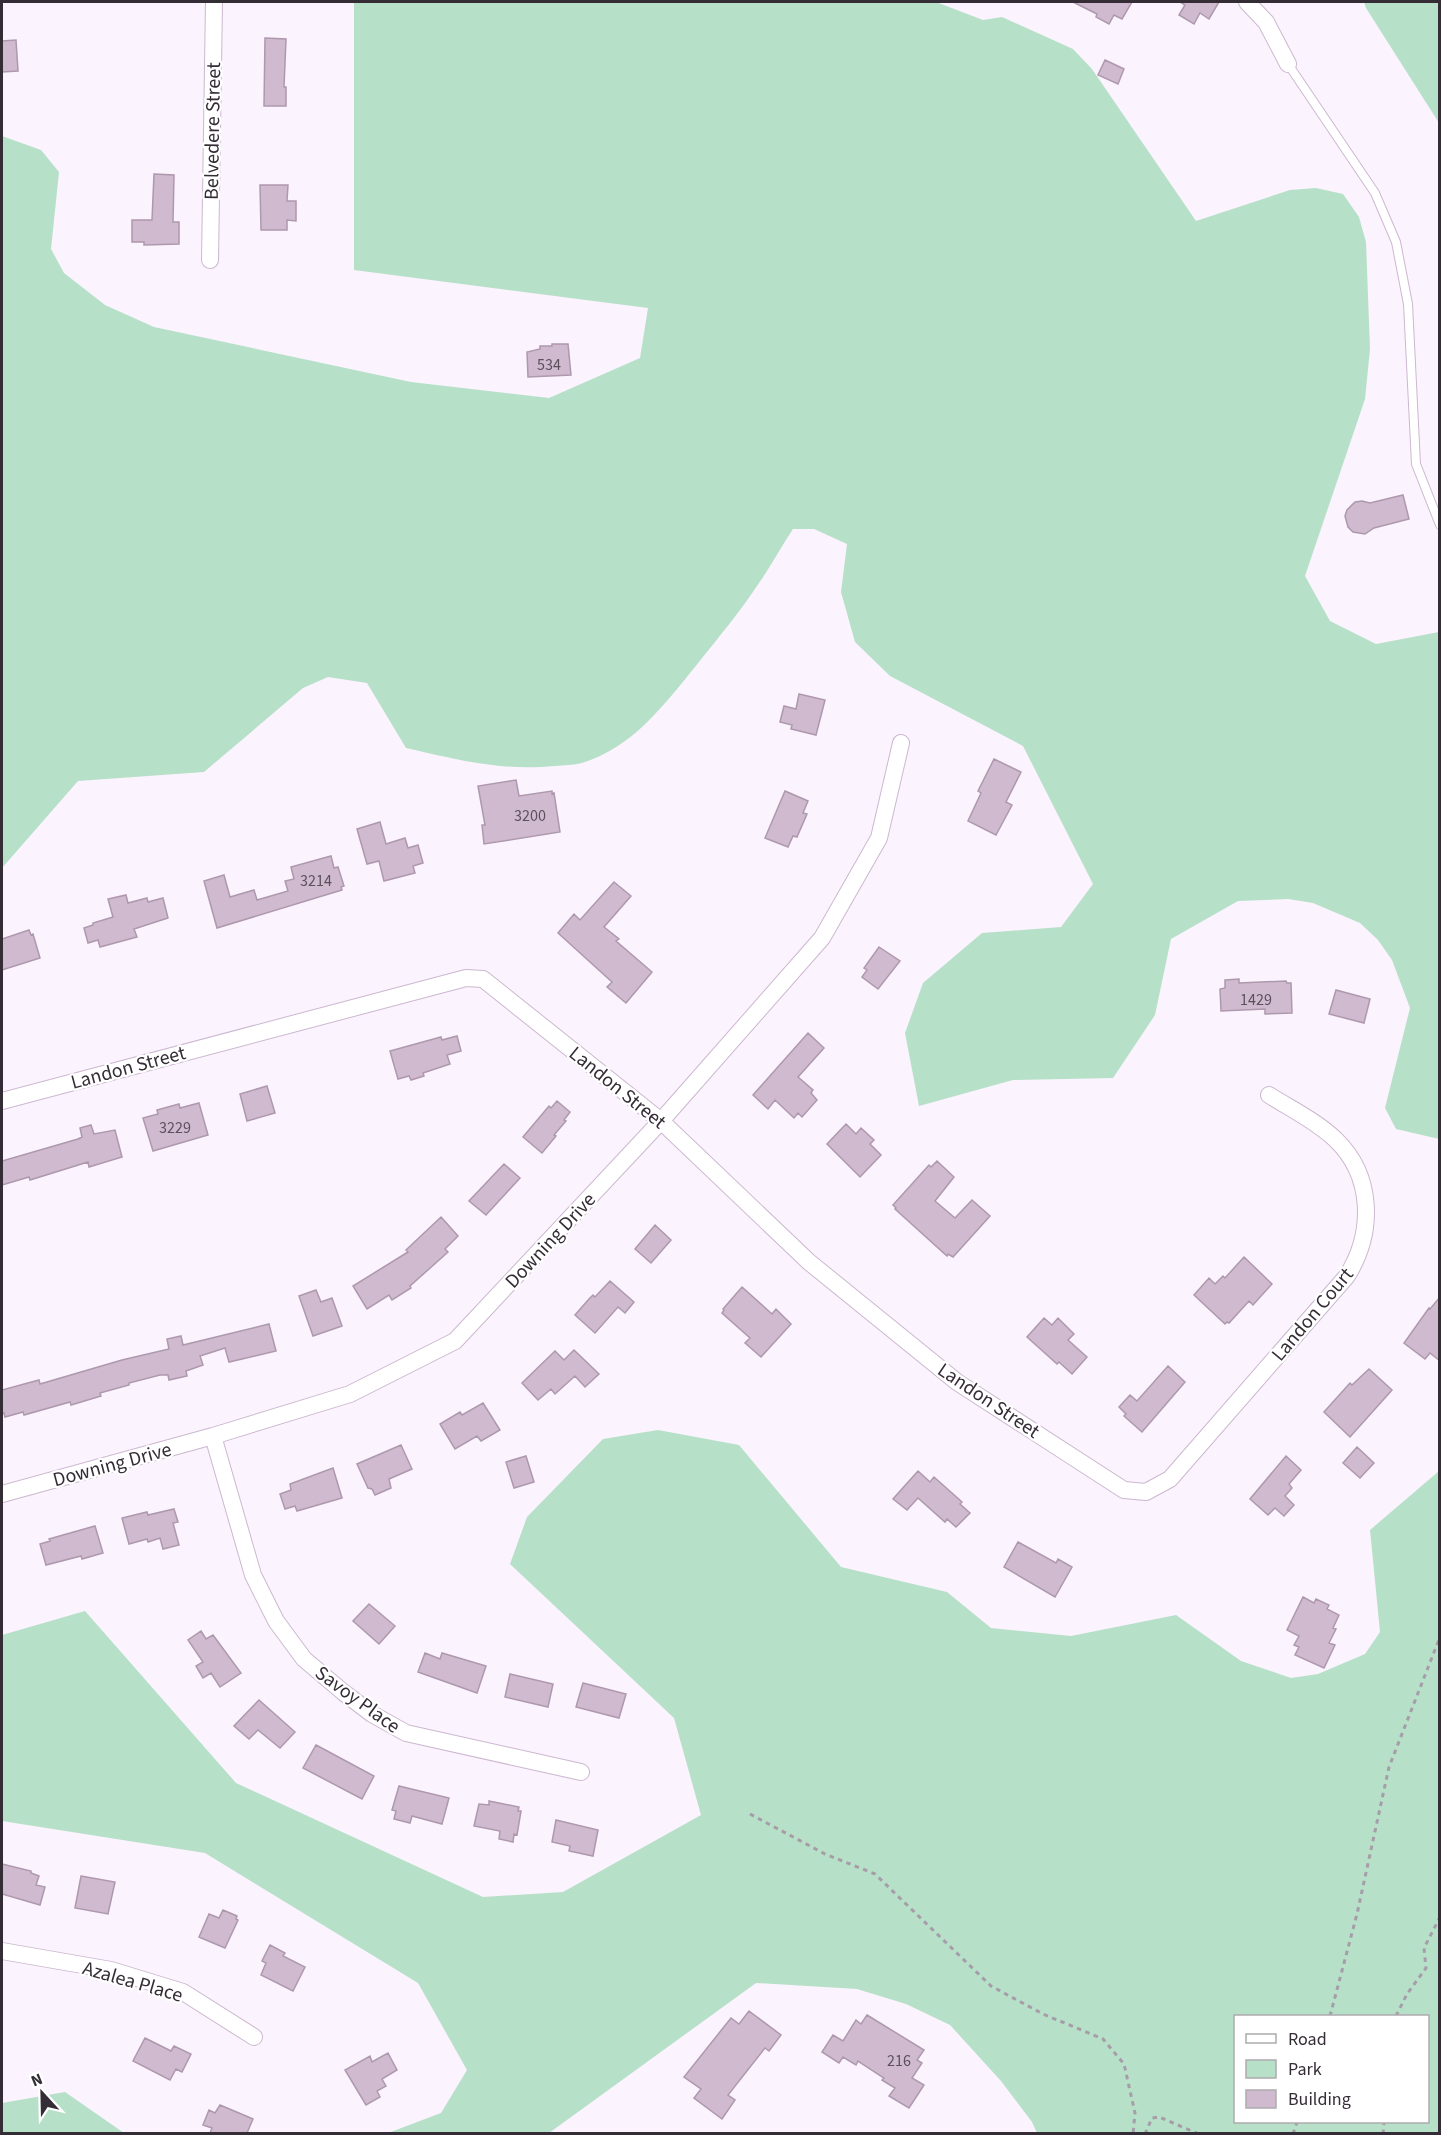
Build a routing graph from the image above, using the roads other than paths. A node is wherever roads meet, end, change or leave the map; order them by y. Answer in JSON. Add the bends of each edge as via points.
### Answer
{"nodes":[{"id":1,"x":214,"y":2,"type":"edge"},
{"id":2,"x":1247,"y":2,"type":"edge"},
{"id":3,"x":1288,"y":64,"type":"joint"},
{"id":4,"x":210,"y":260,"type":"dead end"},
{"id":5,"x":1440,"y":525,"type":"edge"},
{"id":6,"x":901,"y":743,"type":"dead end"},
{"id":7,"x":1269,"y":1095,"type":"dead end"},
{"id":8,"x":2,"y":1101,"type":"edge"},
{"id":9,"x":661,"y":1121,"type":"junction"},
{"id":10,"x":213,"y":1436,"type":"junction"},
{"id":11,"x":1146,"y":1492,"type":"joint"},
{"id":12,"x":2,"y":1494,"type":"edge"},
{"id":13,"x":581,"y":1772,"type":"dead end"},
{"id":14,"x":2,"y":1951,"type":"edge"},
{"id":15,"x":254,"y":2037,"type":"dead end"}],
"edges":[{"from":1,"to":4,"type":"street","name":"Belvedere Street"},
{"from":2,"to":3,"type":"street","via":[[1266,22]]},
{"from":3,"to":5,"type":"lane","via":[[1375,194],[1396,242],[1408,304],[1416,464]]},
{"from":6,"to":9,"type":"street","name":"Downing Drive","via":[[879,838],[822,938]]},
{"from":7,"to":11,"type":"street","name":"Landon Court","via":[[1324,1130],[1351,1160],[1366,1198],[1361,1247],[1347,1276],[1202,1443],[1170,1479]]},
{"from":8,"to":9,"type":"street","name":"Landon Street","via":[[476,978],[483,979]]},
{"from":9,"to":10,"type":"street","name":"Downing Drive","via":[[455,1341],[350,1394]]},
{"from":9,"to":11,"type":"street","name":"Landon Street","via":[[809,1262],[957,1382],[1124,1490]]},
{"from":10,"to":12,"type":"street","name":"Downing Drive"},
{"from":10,"to":13,"type":"street","name":"Savoy Place","via":[[253,1575],[276,1621],[304,1659],[372,1714],[405,1733]]},
{"from":14,"to":15,"type":"street","name":"Azalea Place","via":[[111,1970],[183,1992]]}]}
